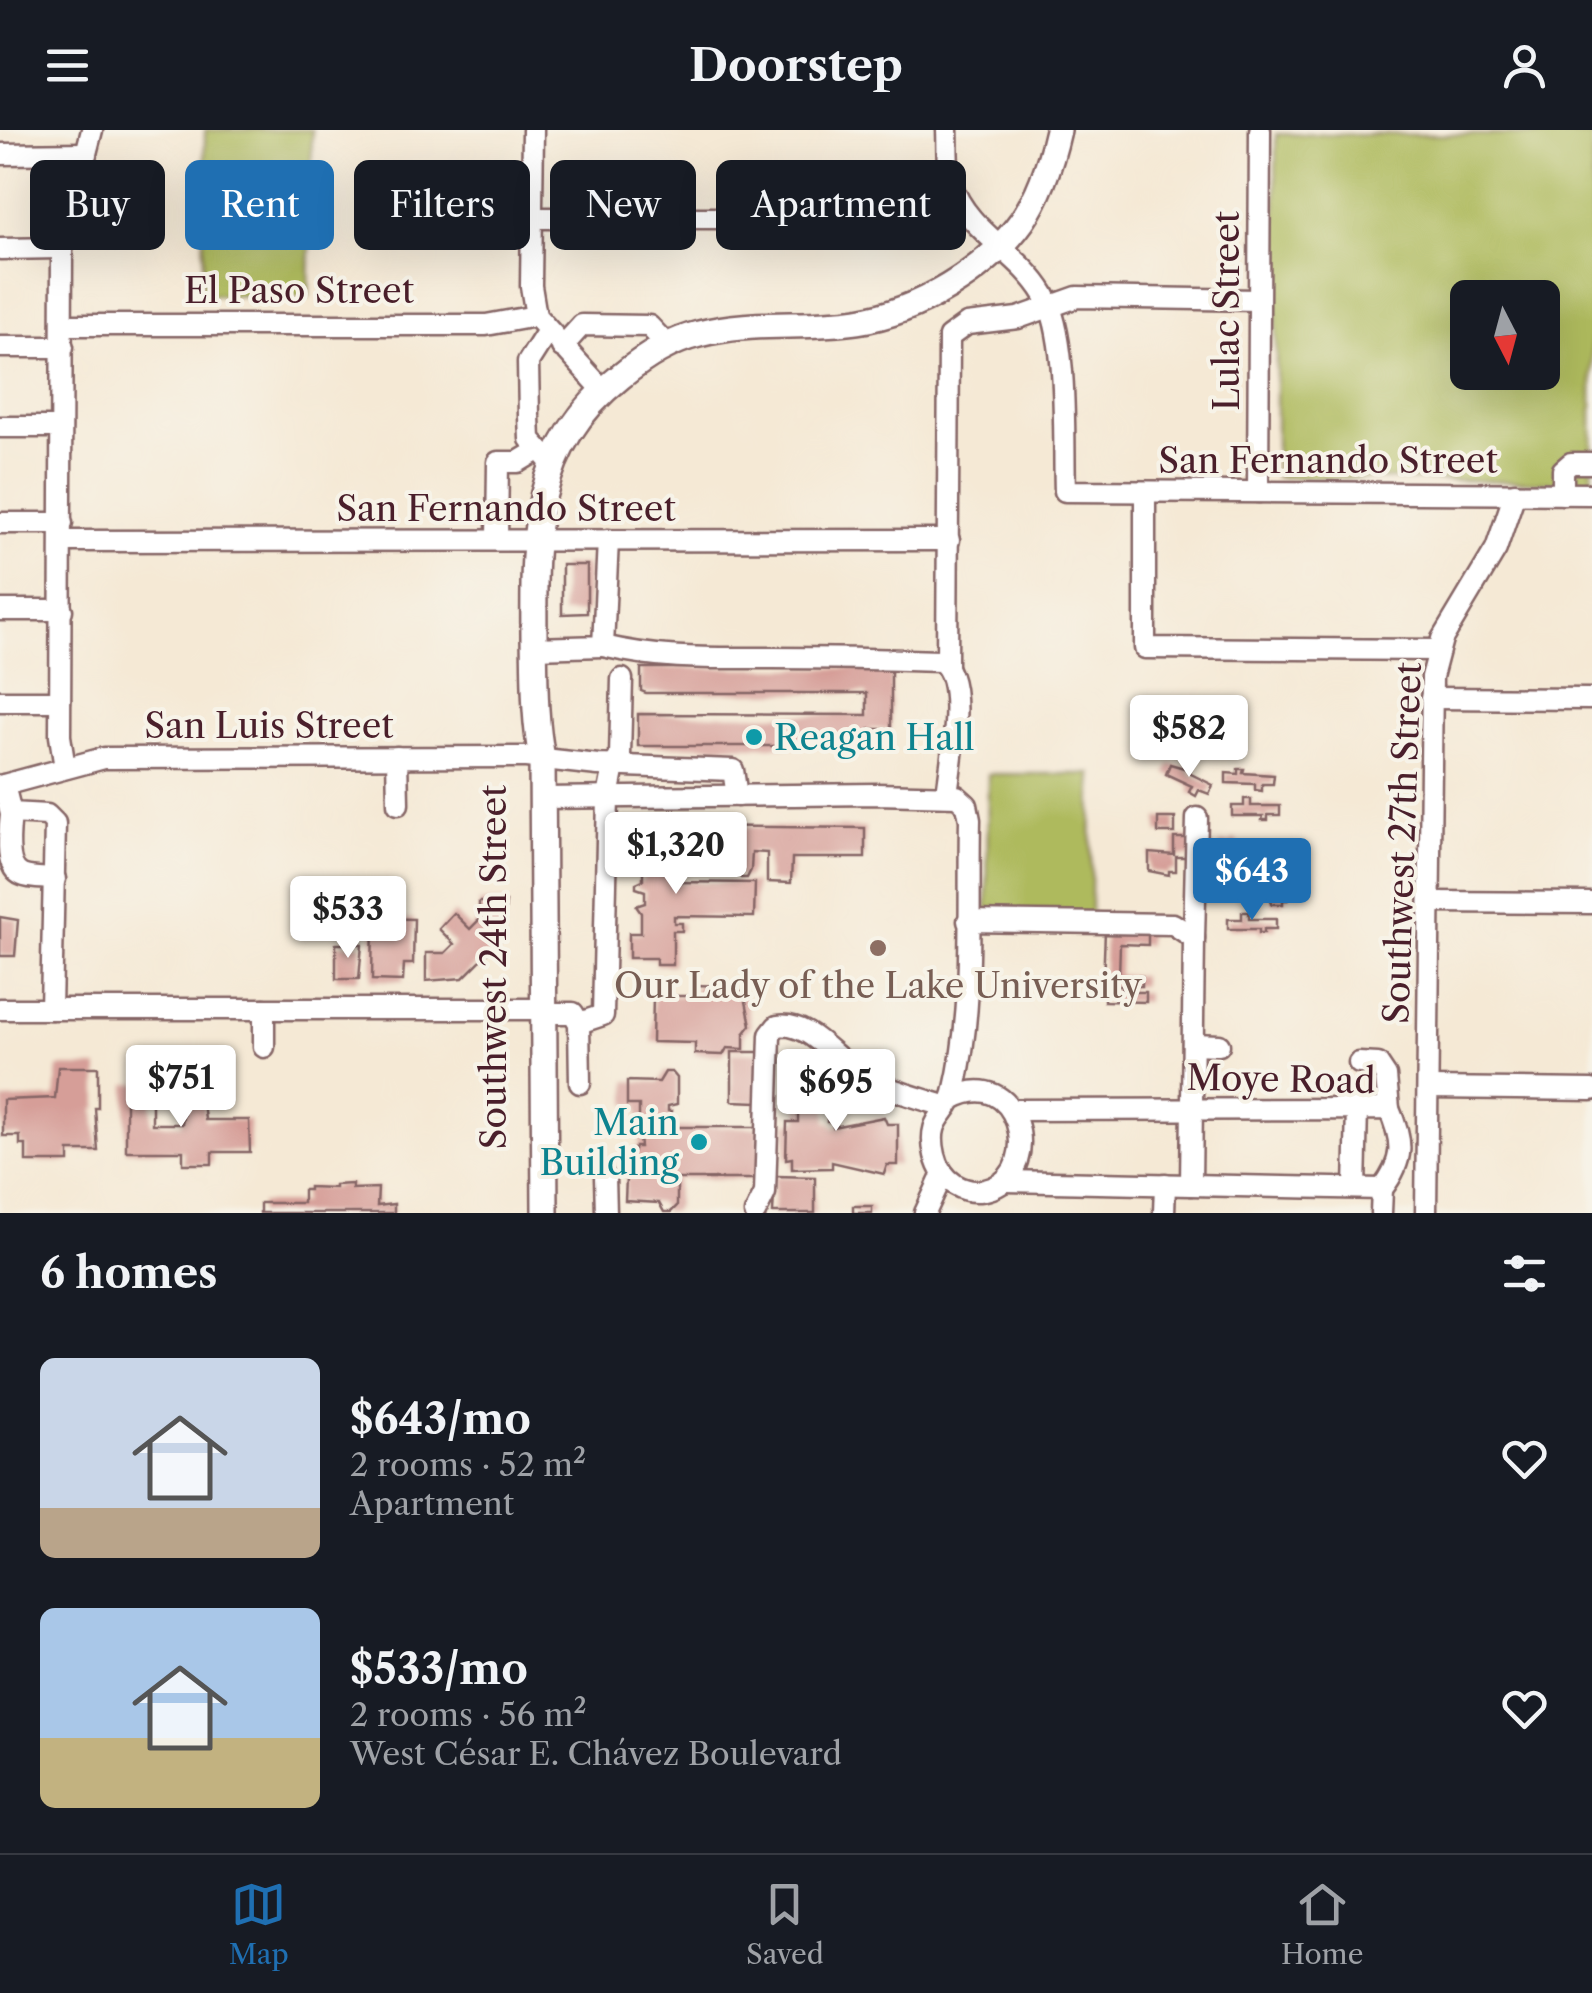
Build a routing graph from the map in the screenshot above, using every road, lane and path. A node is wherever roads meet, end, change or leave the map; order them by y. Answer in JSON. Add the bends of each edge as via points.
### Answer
{"nodes":[{"id":1,"x":92,"y":130,"type":"edge"},
{"id":2,"x":533,"y":130,"type":"edge"},
{"id":3,"x":947,"y":130,"type":"edge"},
{"id":4,"x":1058,"y":130,"type":"edge"},
{"id":5,"x":1260,"y":130,"type":"edge"},
{"id":6,"x":86,"y":153,"type":"junction"},
{"id":7,"x":0,"y":154,"type":"edge"},
{"id":8,"x":84,"y":160,"type":"edge"},
{"id":9,"x":948,"y":160,"type":"edge"},
{"id":10,"x":966,"y":210,"type":"edge"},
{"id":11,"x":532,"y":218,"type":"junction"},
{"id":12,"x":716,"y":218,"type":"edge"},
{"id":13,"x":1000,"y":247,"type":"junction"},
{"id":14,"x":0,"y":248,"type":"edge"},
{"id":15,"x":30,"y":248,"type":"edge"},
{"id":16,"x":62,"y":250,"type":"edge"},
{"id":17,"x":1258,"y":300,"type":"junction"},
{"id":18,"x":1050,"y":307,"type":"junction"},
{"id":19,"x":62,"y":325,"type":"junction"},
{"id":20,"x":548,"y":332,"type":"junction"},
{"id":21,"x":668,"y":346,"type":"junction"},
{"id":22,"x":63,"y":347,"type":"junction"},
{"id":23,"x":0,"y":348,"type":"edge"},
{"id":24,"x":603,"y":390,"type":"junction"},
{"id":25,"x":0,"y":427,"type":"edge"},
{"id":26,"x":61,"y":427,"type":"junction"},
{"id":27,"x":545,"y":457,"type":"junction"},
{"id":28,"x":1592,"y":463,"type":"edge"},
{"id":29,"x":1145,"y":492,"type":"junction"},
{"id":30,"x":1258,"y":492,"type":"junction"},
{"id":31,"x":1516,"y":493,"type":"junction"},
{"id":32,"x":1563,"y":494,"type":"junction"},
{"id":33,"x":1592,"y":494,"type":"edge"},
{"id":34,"x":0,"y":523,"type":"edge"},
{"id":35,"x":62,"y":532,"type":"junction"},
{"id":36,"x":497,"y":540,"type":"junction"},
{"id":37,"x":534,"y":540,"type":"junction"},
{"id":38,"x":608,"y":540,"type":"junction"},
{"id":39,"x":949,"y":540,"type":"junction"},
{"id":40,"x":0,"y":610,"type":"edge"},
{"id":41,"x":62,"y":610,"type":"junction"},
{"id":42,"x":603,"y":646,"type":"junction"},
{"id":43,"x":534,"y":648,"type":"junction"},
{"id":44,"x":1438,"y":650,"type":"junction"},
{"id":45,"x":948,"y":660,"type":"junction"},
{"id":46,"x":622,"y":679,"type":"dead end"},
{"id":47,"x":1430,"y":698,"type":"junction"},
{"id":48,"x":1592,"y":699,"type":"edge"},
{"id":49,"x":0,"y":701,"type":"edge"},
{"id":50,"x":60,"y":701,"type":"junction"},
{"id":51,"x":397,"y":757,"type":"junction"},
{"id":52,"x":534,"y":757,"type":"junction"},
{"id":53,"x":614,"y":766,"type":"junction"},
{"id":54,"x":65,"y":768,"type":"junction"},
{"id":55,"x":2,"y":786,"type":"edge"},
{"id":56,"x":947,"y":795,"type":"junction"},
{"id":57,"x":736,"y":796,"type":"junction"},
{"id":58,"x":542,"y":798,"type":"junction"},
{"id":59,"x":608,"y":798,"type":"junction"},
{"id":60,"x":398,"y":804,"type":"dead end"},
{"id":61,"x":10,"y":812,"type":"junction"},
{"id":62,"x":1196,"y":818,"type":"dead end"},
{"id":63,"x":54,"y":879,"type":"junction"},
{"id":64,"x":1430,"y":902,"type":"junction"},
{"id":65,"x":1592,"y":903,"type":"edge"},
{"id":66,"x":968,"y":921,"type":"junction"},
{"id":67,"x":1194,"y":938,"type":"junction"},
{"id":68,"x":0,"y":1009,"type":"edge"},
{"id":69,"x":51,"y":1009,"type":"junction"},
{"id":70,"x":264,"y":1009,"type":"junction"},
{"id":71,"x":539,"y":1010,"type":"junction"},
{"id":72,"x":579,"y":1024,"type":"junction"},
{"id":73,"x":1193,"y":1044,"type":"junction"},
{"id":74,"x":1219,"y":1045,"type":"dead end"},
{"id":75,"x":264,"y":1047,"type":"dead end"},
{"id":76,"x":1359,"y":1064,"type":"dead end"},
{"id":77,"x":580,"y":1083,"type":"dead end"},
{"id":78,"x":1428,"y":1088,"type":"junction"},
{"id":79,"x":1592,"y":1090,"type":"edge"},
{"id":80,"x":949,"y":1102,"type":"junction"},
{"id":81,"x":1388,"y":1108,"type":"junction"},
{"id":82,"x":1193,"y":1109,"type":"junction"},
{"id":83,"x":1357,"y":1109,"type":"junction"},
{"id":84,"x":1012,"y":1110,"type":"junction"},
{"id":85,"x":943,"y":1174,"type":"junction"},
{"id":86,"x":606,"y":1177,"type":"dead end"},
{"id":87,"x":1006,"y":1181,"type":"junction"},
{"id":88,"x":1165,"y":1184,"type":"junction"},
{"id":89,"x":1191,"y":1185,"type":"junction"},
{"id":90,"x":1355,"y":1188,"type":"junction"},
{"id":91,"x":1382,"y":1189,"type":"junction"},
{"id":92,"x":529,"y":1213,"type":"edge"},
{"id":93,"x":545,"y":1213,"type":"edge"},
{"id":94,"x":606,"y":1213,"type":"edge"},
{"id":95,"x":755,"y":1213,"type":"edge"},
{"id":96,"x":924,"y":1213,"type":"edge"},
{"id":97,"x":1164,"y":1213,"type":"edge"},
{"id":98,"x":1381,"y":1213,"type":"edge"},
{"id":99,"x":1426,"y":1213,"type":"edge"}],
"edges":[{"from":1,"to":6,"type":"street"},
{"from":2,"to":11,"type":"street"},
{"from":3,"to":9,"type":"street"},
{"from":4,"to":13,"type":"main road","via":[[1038,190]]},
{"from":5,"to":17,"type":"street","name":"Lulac Street"},
{"from":6,"to":7,"type":"street"},
{"from":6,"to":8,"type":"street"},
{"from":10,"to":13,"type":"street"},
{"from":11,"to":12,"type":"street"},
{"from":11,"to":20,"type":"street","via":[[532,286]]},
{"from":13,"to":18,"type":"street"},
{"from":13,"to":21,"type":"main road","via":[[943,288],[894,312],[822,325],[748,325]]},
{"from":14,"to":15,"type":"street"},
{"from":16,"to":19,"type":"street"},
{"from":17,"to":18,"type":"street","via":[[1090,295]]},
{"from":17,"to":30,"type":"street","name":"Lulac Street"},
{"from":18,"to":29,"type":"street","name":"San Fernando Street","via":[[1060,356],[1065,491]]},
{"from":18,"to":39,"type":"street","via":[[1007,321],[967,324],[949,338]]},
{"from":19,"to":20,"type":"street","name":"El Paso Street","via":[[486,324]]},
{"from":19,"to":22,"type":"street"},
{"from":20,"to":21,"type":"street","name":"El Paso Street","via":[[649,326]]},
{"from":20,"to":24,"type":"street"},
{"from":20,"to":27,"type":"street","via":[[528,362],[530,439]]},
{"from":21,"to":24,"type":"main road"},
{"from":22,"to":23,"type":"street"},
{"from":22,"to":26,"type":"street"},
{"from":24,"to":27,"type":"main road","name":"Southwest 24th Street"},
{"from":25,"to":26,"type":"street"},
{"from":26,"to":35,"type":"street"},
{"from":27,"to":36,"type":"street","via":[[498,462]]},
{"from":27,"to":37,"type":"main road","name":"Southwest 24th Street"},
{"from":28,"to":32,"type":"street","via":[[1563,470]]},
{"from":29,"to":30,"type":"street","name":"San Fernando Street"},
{"from":29,"to":44,"type":"street","via":[[1145,648]]},
{"from":30,"to":31,"type":"street","name":"San Fernando Street"},
{"from":31,"to":32,"type":"street","name":"San Fernando Street"},
{"from":31,"to":44,"type":"street","name":"Southwest 27th Street","via":[[1496,549]]},
{"from":32,"to":33,"type":"street","name":"San Fernando Street"},
{"from":34,"to":35,"type":"street","name":"San Fernando Street"},
{"from":35,"to":36,"type":"street","name":"San Fernando Street"},
{"from":35,"to":41,"type":"street"},
{"from":36,"to":37,"type":"street","name":"San Fernando Street"},
{"from":37,"to":38,"type":"street","name":"San Fernando Street"},
{"from":37,"to":43,"type":"main road","name":"Southwest 24th Street"},
{"from":38,"to":39,"type":"street","name":"San Fernando Street"},
{"from":38,"to":42,"type":"street"},
{"from":39,"to":45,"type":"street"},
{"from":40,"to":41,"type":"street"},
{"from":41,"to":50,"type":"street"},
{"from":42,"to":43,"type":"street"},
{"from":42,"to":45,"type":"street","via":[[705,660]]},
{"from":43,"to":52,"type":"main road","name":"Southwest 24th Street"},
{"from":44,"to":47,"type":"street","name":"Southwest 27th Street"},
{"from":45,"to":56,"type":"street","via":[[955,700]]},
{"from":46,"to":53,"type":"street","via":[[620,756]]},
{"from":47,"to":48,"type":"street"},
{"from":47,"to":64,"type":"street","name":"Southwest 27th Street"},
{"from":49,"to":50,"type":"street"},
{"from":50,"to":54,"type":"street"},
{"from":51,"to":52,"type":"street","name":"San Luis Street"},
{"from":51,"to":54,"type":"street","name":"San Luis Street","via":[[104,758]]},
{"from":51,"to":60,"type":"street"},
{"from":52,"to":53,"type":"street","name":"San Luis Street"},
{"from":52,"to":58,"type":"main road","name":"Southwest 24th Street"},
{"from":52,"to":71,"type":"main road","name":"Southwest 24th Street"},
{"from":53,"to":57,"type":"street","name":"San Luis Street","via":[[733,770]]},
{"from":53,"to":59,"type":"street"},
{"from":54,"to":55,"type":"street","name":"San Luis Street"},
{"from":55,"to":61,"type":"street"},
{"from":56,"to":57,"type":"street"},
{"from":56,"to":66,"type":"street","via":[[958,796],[969,811]]},
{"from":57,"to":59,"type":"street"},
{"from":58,"to":59,"type":"street"},
{"from":58,"to":71,"type":"main road","name":"Southwest 24th Street"},
{"from":59,"to":72,"type":"street","via":[[603,1015]]},
{"from":61,"to":63,"type":"street","via":[[16,871]]},
{"from":61,"to":63,"type":"street","via":[[47,814],[55,823]]},
{"from":62,"to":67,"type":"street"},
{"from":63,"to":69,"type":"street"},
{"from":64,"to":65,"type":"street"},
{"from":64,"to":78,"type":"street","name":"Southwest 27th Street"},
{"from":66,"to":67,"type":"street","via":[[1173,924]]},
{"from":66,"to":80,"type":"street","via":[[965,1020]]},
{"from":67,"to":73,"type":"street"},
{"from":68,"to":69,"type":"street"},
{"from":69,"to":70,"type":"street"},
{"from":70,"to":71,"type":"street"},
{"from":70,"to":75,"type":"street"},
{"from":71,"to":72,"type":"street","via":[[573,1012]]},
{"from":71,"to":92,"type":"main road","name":"Southwest 24th Street"},
{"from":71,"to":93,"type":"main road","name":"Southwest 24th Street"},
{"from":72,"to":77,"type":"street"},
{"from":73,"to":74,"type":"street"},
{"from":73,"to":82,"type":"street"},
{"from":76,"to":81,"type":"street","via":[[1378,1064],[1386,1076]]},
{"from":78,"to":79,"type":"street"},
{"from":78,"to":99,"type":"street","name":"Southwest 27th Street"},
{"from":80,"to":84,"type":"street","via":[[981,1091]]},
{"from":80,"to":85,"type":"street","via":[[934,1135]]},
{"from":80,"to":95,"type":"street","via":[[889,1088],[806,1032],[777,1026],[770,1035],[765,1193]]},
{"from":81,"to":83,"type":"street","name":"Moye Road"},
{"from":81,"to":91,"type":"street","name":"Moye Road","via":[[1402,1138]]},
{"from":82,"to":83,"type":"street","name":"Moye Road"},
{"from":82,"to":84,"type":"street","name":"Moye Road"},
{"from":82,"to":89,"type":"street"},
{"from":83,"to":90,"type":"street"},
{"from":84,"to":87,"type":"street","via":[[1020,1139]]},
{"from":85,"to":87,"type":"street","via":[[964,1190]]},
{"from":85,"to":96,"type":"street"},
{"from":86,"to":94,"type":"street"},
{"from":87,"to":88,"type":"street"},
{"from":88,"to":89,"type":"street"},
{"from":88,"to":97,"type":"street"},
{"from":89,"to":90,"type":"street"},
{"from":90,"to":91,"type":"street"},
{"from":91,"to":98,"type":"street","name":"Moye Road"}]}
